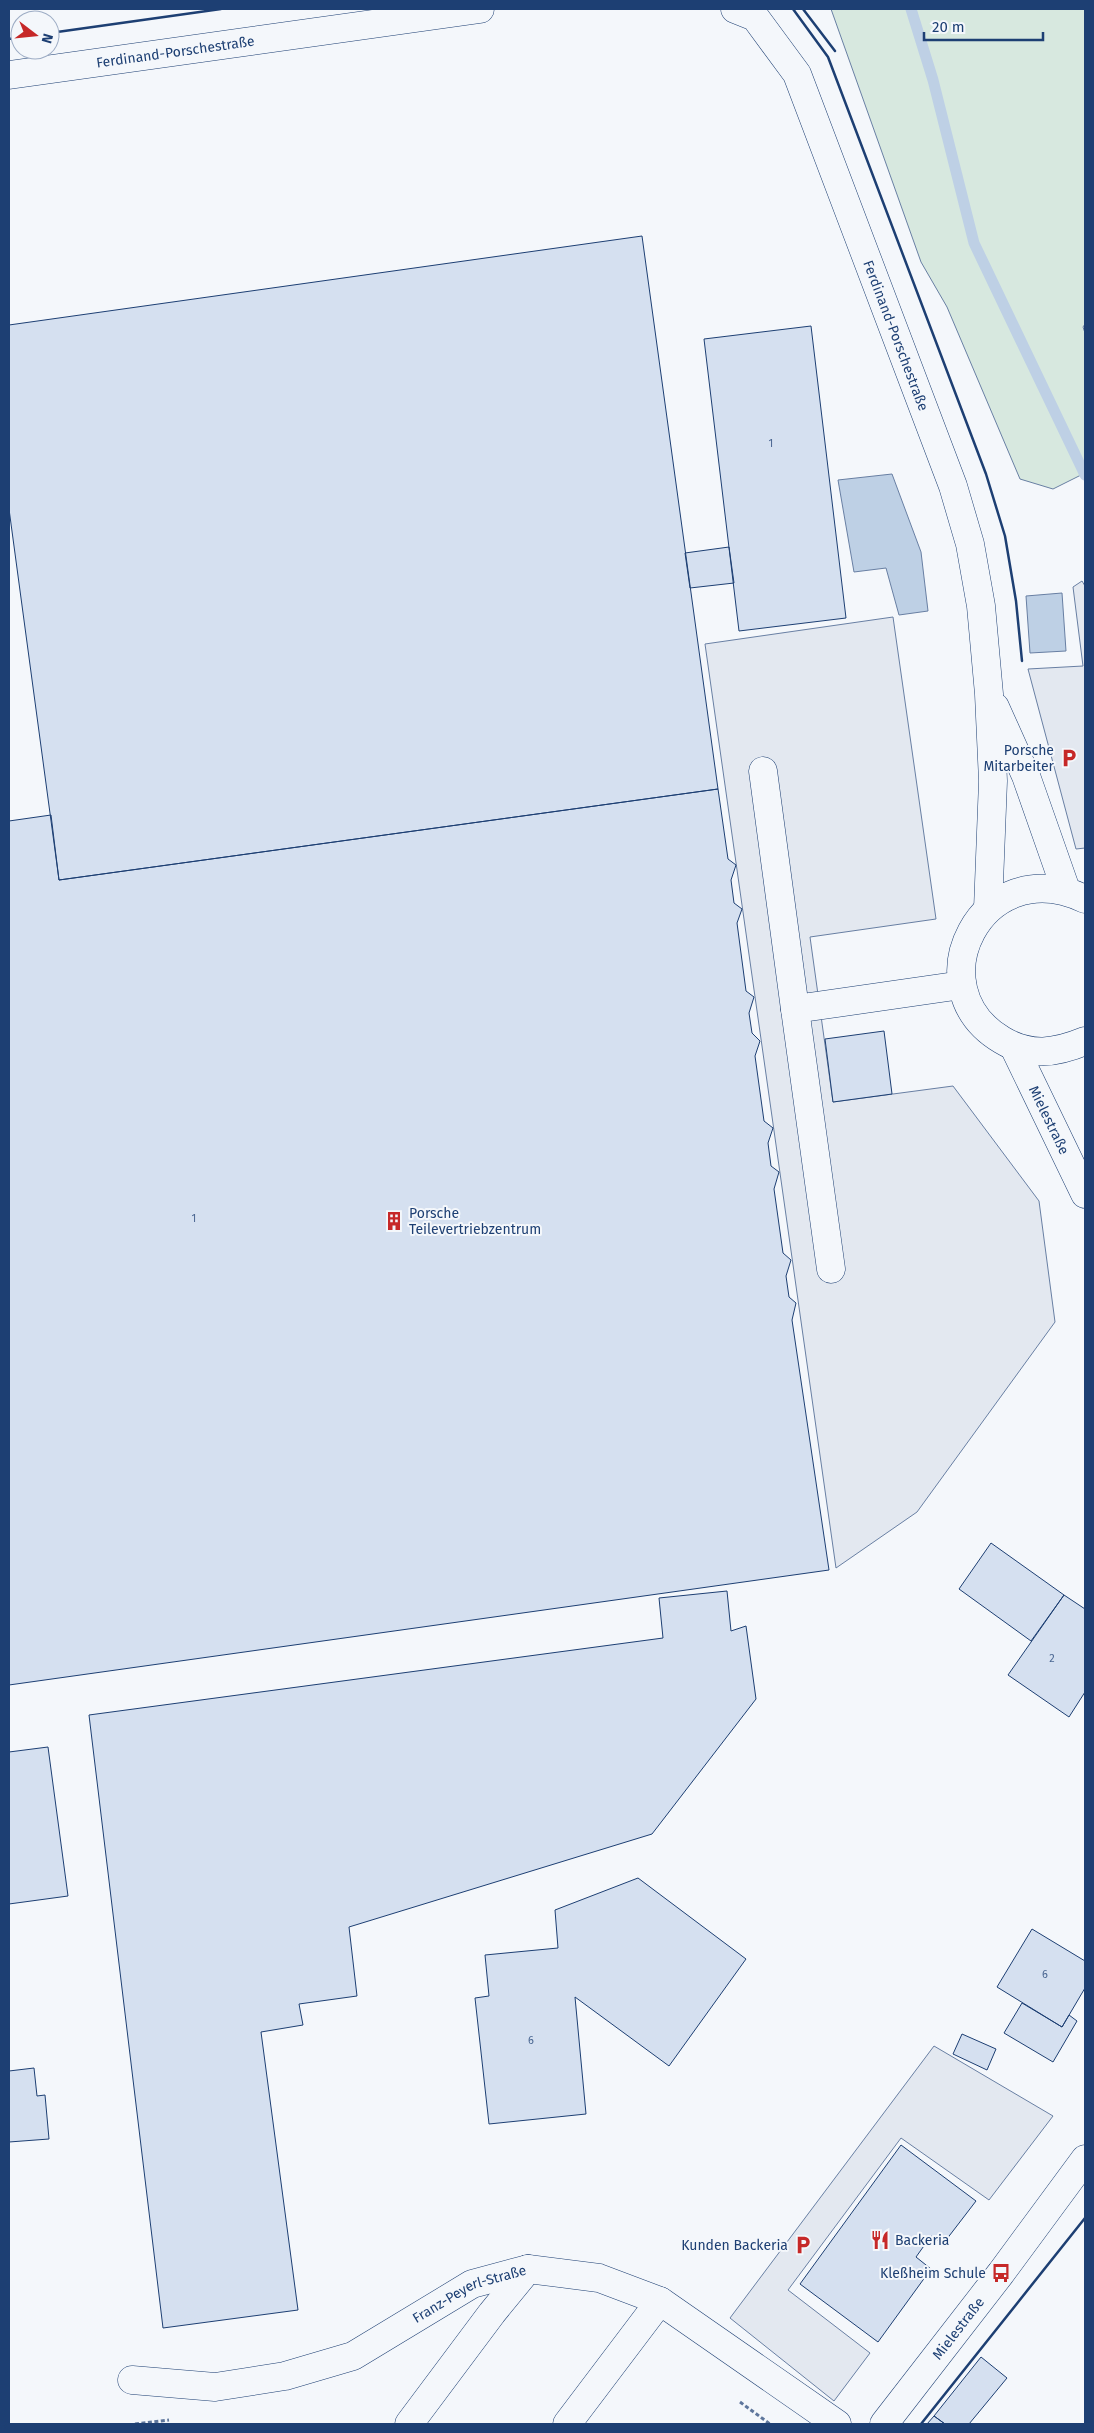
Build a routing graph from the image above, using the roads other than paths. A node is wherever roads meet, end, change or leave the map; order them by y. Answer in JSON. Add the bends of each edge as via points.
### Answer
{"nodes":[{"id":1,"x":480,"y":9,"type":"edge"},
{"id":2,"x":735,"y":9,"type":"edge"},
{"id":3,"x":338,"y":18,"type":"edge"},
{"id":4,"x":9,"y":75,"type":"edge"},
{"id":5,"x":989,"y":694,"type":"junction"},
{"id":6,"x":763,"y":771,"type":"dead end"},
{"id":7,"x":1076,"y":895,"type":"edge"},
{"id":8,"x":988,"y":909,"type":"junction"},
{"id":9,"x":962,"y":985,"type":"junction"},
{"id":10,"x":795,"y":1009,"type":"junction"},
{"id":11,"x":1085,"y":1042,"type":"edge"},
{"id":12,"x":1014,"y":1047,"type":"junction"},
{"id":13,"x":1085,"y":1194,"type":"edge"},
{"id":14,"x":831,"y":1269,"type":"dead end"},
{"id":15,"x":1085,"y":2159,"type":"edge"},
{"id":16,"x":528,"y":2269,"type":"junction"},
{"id":17,"x":660,"y":2301,"type":"junction"},
{"id":18,"x":132,"y":2380,"type":"dead end"},
{"id":19,"x":409,"y":2424,"type":"edge"},
{"id":20,"x":567,"y":2424,"type":"edge"},
{"id":21,"x":837,"y":2424,"type":"edge"},
{"id":22,"x":884,"y":2424,"type":"edge"}],
"edges":[{"from":1,"to":3,"type":"street","name":"Ferdinand-Porschestraße"},
{"from":2,"to":5,"type":"street","name":"Ferdinand-Porschestraße","via":[[754,17],[797,74],[953,486],[970,544],[981,606]]},
{"from":3,"to":4,"type":"street","name":"Ferdinand-Porschestraße"},
{"from":5,"to":7,"type":"street","name":"Ferdinand-Porschestraße"},
{"from":5,"to":8,"type":"street","name":"Ferdinand-Porschestraße","via":[[993,781]]},
{"from":6,"to":10,"type":"street"},
{"from":7,"to":8,"type":"street","via":[[1038,887],[1011,894]]},
{"from":8,"to":9,"type":"street","via":[[970,931],[962,958]]},
{"from":9,"to":10,"type":"street"},
{"from":9,"to":12,"type":"street","via":[[972,1012],[990,1033]]},
{"from":10,"to":14,"type":"street"},
{"from":11,"to":12,"type":"street","via":[[1063,1051],[1038,1053]]},
{"from":12,"to":13,"type":"street","name":"Mielestraße"},
{"from":15,"to":22,"type":"street","name":"Mielestraße","via":[[958,2331]]},
{"from":16,"to":17,"type":"street","name":"Franz-Peyerl-Straße","via":[[598,2278]]},
{"from":16,"to":18,"type":"street","name":"Franz-Peyerl-Straße","via":[[472,2284],[353,2356],[285,2376],[216,2387]]},
{"from":16,"to":19,"type":"street"},
{"from":17,"to":20,"type":"street"},
{"from":17,"to":21,"type":"street","name":"Franz-Peyerl-Straße"}]}
